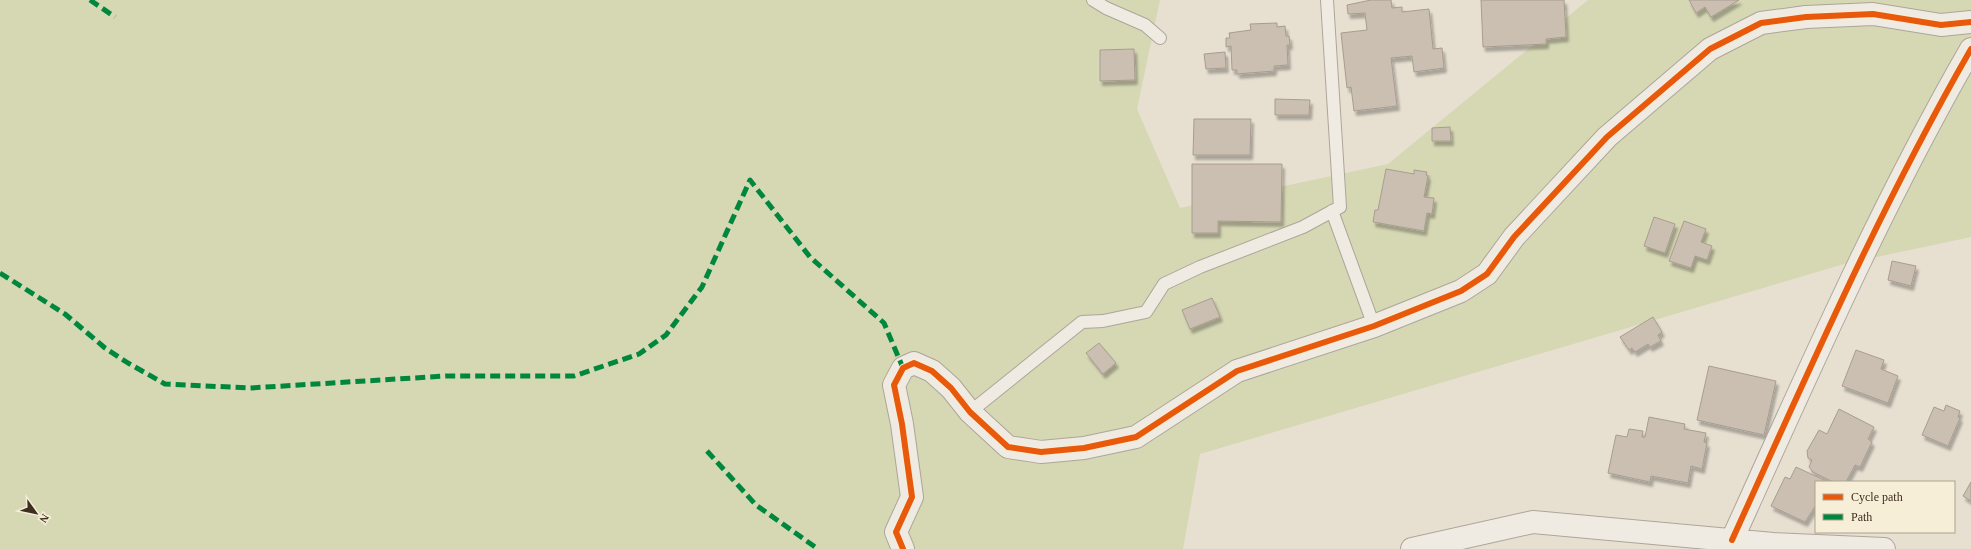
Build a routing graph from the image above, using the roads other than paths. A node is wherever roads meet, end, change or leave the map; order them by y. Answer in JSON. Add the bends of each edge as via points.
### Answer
{"nodes":[{"id":1,"x":1094,"y":0,"type":"edge"},
{"id":2,"x":1327,"y":0,"type":"edge"},
{"id":3,"x":1971,"y":22,"type":"edge"},
{"id":4,"x":1160,"y":38,"type":"dead end"},
{"id":5,"x":1971,"y":49,"type":"edge"},
{"id":6,"x":1332,"y":211,"type":"junction"},
{"id":7,"x":1374,"y":326,"type":"junction"},
{"id":8,"x":970,"y":412,"type":"junction"},
{"id":9,"x":1732,"y":540,"type":"junction"},
{"id":10,"x":1773,"y":546,"type":"edge"},
{"id":11,"x":903,"y":549,"type":"edge"},
{"id":12,"x":1412,"y":549,"type":"edge"},
{"id":13,"x":1884,"y":549,"type":"edge"}],
"edges":[{"from":1,"to":4,"type":"lane","via":[[1145,26]]},
{"from":2,"to":6,"type":"lane","via":[[1340,207]]},
{"from":3,"to":7,"type":"street","via":[[1941,25],[1873,14],[1806,16],[1761,23],[1710,49],[1607,137],[1514,237],[1487,274],[1461,291]]},
{"from":5,"to":9,"type":"street","via":[[1884,214],[1795,400]]},
{"from":6,"to":7,"type":"lane"},
{"from":6,"to":8,"type":"lane","via":[[1303,227],[1200,267],[1164,284],[1146,312],[1103,321],[1082,322]]},
{"from":7,"to":8,"type":"street","via":[[1237,371],[1136,437],[1113,442],[1041,452],[1008,447]]},
{"from":8,"to":11,"type":"street","via":[[951,388],[932,371],[914,364],[903,368],[894,385],[912,497],[896,532]]},
{"from":9,"to":10,"type":"street"},
{"from":9,"to":12,"type":"street","via":[[1533,522]]},
{"from":10,"to":13,"type":"street"}]}
